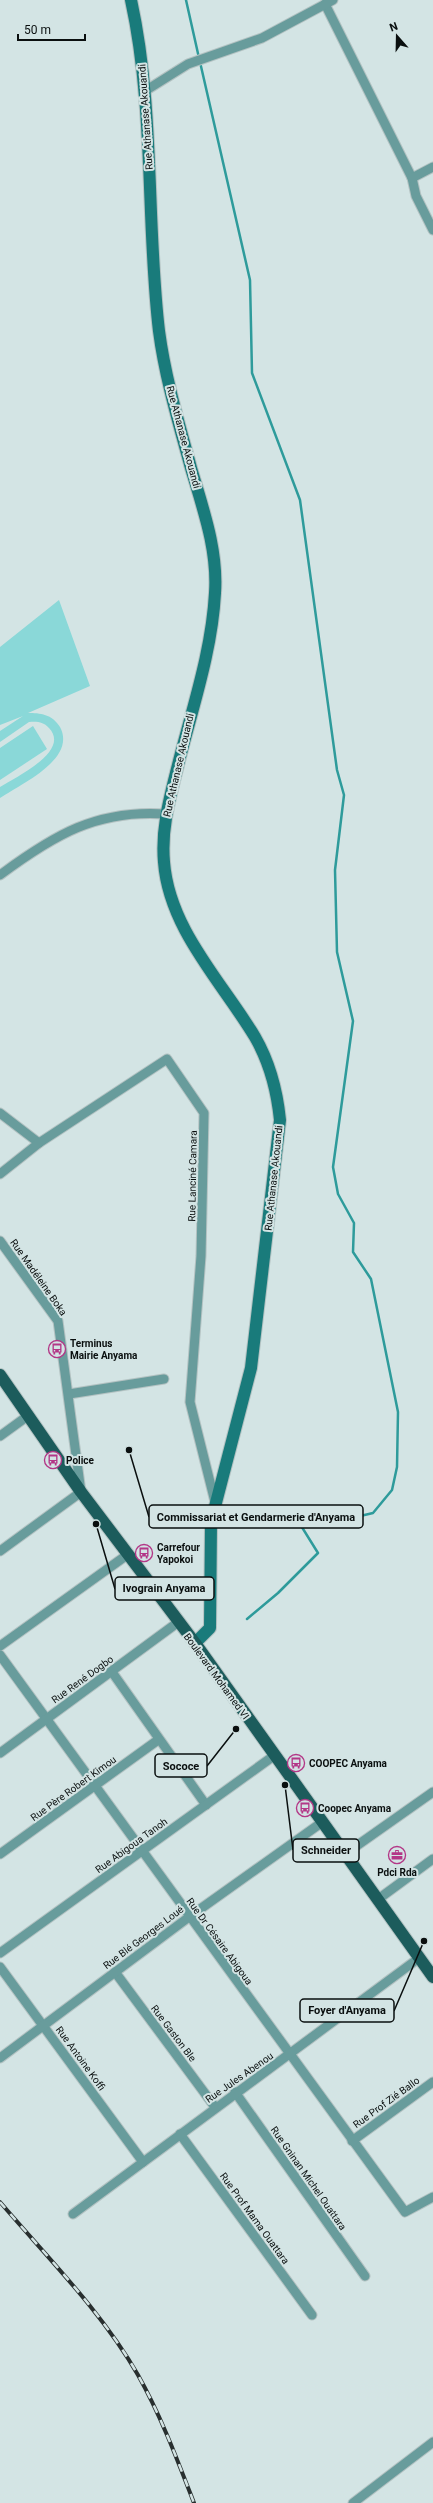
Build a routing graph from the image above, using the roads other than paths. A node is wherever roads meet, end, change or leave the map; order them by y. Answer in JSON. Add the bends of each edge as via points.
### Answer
{"nodes":[{"id":1,"x":131,"y":0,"type":"edge"},
{"id":2,"x":329,"y":2,"type":"edge"},
{"id":3,"x":145,"y":91,"type":"junction"},
{"id":4,"x":433,"y":167,"type":"edge"},
{"id":5,"x":412,"y":178,"type":"junction"},
{"id":6,"x":433,"y":230,"type":"edge"},
{"id":7,"x":166,"y":814,"type":"junction"},
{"id":8,"x":0,"y":875,"type":"edge"},
{"id":9,"x":0,"y":1113,"type":"edge"},
{"id":10,"x":39,"y":1143,"type":"junction"},
{"id":11,"x":0,"y":1174,"type":"edge"},
{"id":12,"x":0,"y":1241,"type":"edge"},
{"id":13,"x":0,"y":1375,"type":"edge"},
{"id":14,"x":164,"y":1379,"type":"dead end"},
{"id":15,"x":69,"y":1394,"type":"junction"},
{"id":16,"x":29,"y":1415,"type":"junction"},
{"id":17,"x":0,"y":1436,"type":"edge"},
{"id":18,"x":81,"y":1492,"type":"junction"},
{"id":19,"x":215,"y":1504,"type":"junction"},
{"id":20,"x":0,"y":1551,"type":"edge"},
{"id":21,"x":127,"y":1555,"type":"junction"},
{"id":22,"x":177,"y":1623,"type":"junction"},
{"id":23,"x":195,"y":1644,"type":"junction"},
{"id":24,"x":0,"y":1646,"type":"edge"},
{"id":25,"x":0,"y":1656,"type":"edge"},
{"id":26,"x":112,"y":1672,"type":"junction"},
{"id":27,"x":47,"y":1719,"type":"junction"},
{"id":28,"x":158,"y":1740,"type":"junction"},
{"id":29,"x":0,"y":1753,"type":"edge"},
{"id":30,"x":275,"y":1755,"type":"junction"},
{"id":31,"x":94,"y":1786,"type":"junction"},
{"id":32,"x":433,"y":1792,"type":"edge"},
{"id":33,"x":206,"y":1805,"type":"junction"},
{"id":34,"x":321,"y":1823,"type":"junction"},
{"id":35,"x":143,"y":1850,"type":"junction"},
{"id":36,"x":0,"y":1854,"type":"edge"},
{"id":37,"x":344,"y":1854,"type":"junction"},
{"id":38,"x":433,"y":1859,"type":"edge"},
{"id":39,"x":377,"y":1900,"type":"junction"},
{"id":40,"x":189,"y":1917,"type":"junction"},
{"id":41,"x":0,"y":1954,"type":"edge"},
{"id":42,"x":419,"y":1958,"type":"junction"},
{"id":43,"x":0,"y":1967,"type":"edge"},
{"id":44,"x":115,"y":1972,"type":"junction"},
{"id":45,"x":433,"y":1977,"type":"edge"},
{"id":46,"x":43,"y":2025,"type":"junction"},
{"id":47,"x":289,"y":2056,"type":"junction"},
{"id":48,"x":0,"y":2058,"type":"edge"},
{"id":49,"x":433,"y":2082,"type":"edge"},
{"id":50,"x":235,"y":2092,"type":"junction"},
{"id":51,"x":215,"y":2107,"type":"junction"},
{"id":52,"x":180,"y":2134,"type":"junction"},
{"id":53,"x":352,"y":2141,"type":"junction"},
{"id":54,"x":143,"y":2162,"type":"junction"},
{"id":55,"x":433,"y":2197,"type":"edge"},
{"id":56,"x":72,"y":2214,"type":"dead end"},
{"id":57,"x":365,"y":2276,"type":"dead end"},
{"id":58,"x":312,"y":2315,"type":"dead end"},
{"id":59,"x":433,"y":2442,"type":"edge"},
{"id":60,"x":356,"y":2502,"type":"edge"}],
"edges":[{"from":1,"to":3,"type":"street","name":"Rue Athanase Akouandi"},
{"from":2,"to":3,"type":"street","via":[[262,38],[188,64]]},
{"from":2,"to":5,"type":"street"},
{"from":3,"to":7,"type":"street","name":"Rue Athanase Akouandi","via":[[159,332],[168,378],[207,517],[215,568],[215,595],[204,659]]},
{"from":4,"to":5,"type":"street"},
{"from":5,"to":6,"type":"street","via":[[416,196]]},
{"from":7,"to":8,"type":"street","via":[[138,812],[88,821],[18,861]]},
{"from":7,"to":19,"type":"street","name":"Rue Athanase Akouandi","via":[[164,864],[170,892],[196,948],[256,1039],[278,1096],[280,1120],[251,1368]]},
{"from":9,"to":10,"type":"street"},
{"from":10,"to":11,"type":"street","name":"Rue Lanciné Camara"},
{"from":10,"to":19,"type":"street","name":"Rue Lanciné Camara","via":[[167,1059],[204,1113],[201,1256],[190,1402]]},
{"from":12,"to":15,"type":"street","name":"Rue Madéleine Boka","via":[[58,1321]]},
{"from":13,"to":16,"type":"main road","name":"Boulevard Mohamed VI"},
{"from":14,"to":15,"type":"street"},
{"from":15,"to":18,"type":"street","name":"Rue Madéleine Boka"},
{"from":16,"to":17,"type":"street"},
{"from":16,"to":18,"type":"main road","name":"Boulevard Mohamed VI"},
{"from":18,"to":20,"type":"street"},
{"from":18,"to":21,"type":"main road","name":"Boulevard Mohamed VI"},
{"from":19,"to":23,"type":"street","name":"Rue Athanase Akouandi","via":[[211,1522],[210,1628]]},
{"from":21,"to":22,"type":"main road","name":"Boulevard Mohamed VI"},
{"from":21,"to":24,"type":"street"},
{"from":22,"to":23,"type":"main road","name":"Boulevard Mohamed VI"},
{"from":22,"to":26,"type":"street","name":"Rue René Dogbo"},
{"from":23,"to":30,"type":"main road","name":"Boulevard Mohamed VI"},
{"from":25,"to":27,"type":"street","name":"Rue Dr Césaire Abigoua"},
{"from":26,"to":27,"type":"street","name":"Rue René Dogbo"},
{"from":26,"to":28,"type":"street"},
{"from":27,"to":29,"type":"street","name":"Rue René Dogbo"},
{"from":27,"to":31,"type":"street","name":"Rue Dr Césaire Abigoua"},
{"from":28,"to":31,"type":"street","name":"Rue Père Robert Kimou"},
{"from":28,"to":33,"type":"street"},
{"from":30,"to":33,"type":"street","name":"Rue Abigoua Tanoh"},
{"from":30,"to":34,"type":"main road","name":"Boulevard Mohamed VI"},
{"from":31,"to":35,"type":"street","name":"Rue Dr Césaire Abigoua"},
{"from":31,"to":36,"type":"street","name":"Rue Père Robert Kimou"},
{"from":32,"to":37,"type":"street"},
{"from":33,"to":35,"type":"street","name":"Rue Abigoua Tanoh"},
{"from":34,"to":37,"type":"main road","name":"Boulevard Mohamed VI"},
{"from":34,"to":40,"type":"street","name":"Rue Blé Georges Loué"},
{"from":35,"to":40,"type":"street","name":"Rue Dr Césaire Abigoua"},
{"from":35,"to":41,"type":"street","name":"Rue Abigoua Tanoh"},
{"from":37,"to":39,"type":"main road","name":"Boulevard Mohamed VI"},
{"from":38,"to":39,"type":"street"},
{"from":39,"to":42,"type":"main road","name":"Boulevard Mohamed VI"},
{"from":40,"to":44,"type":"street","name":"Rue Blé Georges Loué"},
{"from":40,"to":47,"type":"street","name":"Rue Dr Césaire Abigoua"},
{"from":42,"to":45,"type":"main road","name":"Boulevard Mohamed VI"},
{"from":42,"to":47,"type":"street","name":"Rue Jules Abenou"},
{"from":43,"to":46,"type":"street","name":"Rue Antoine Koffi"},
{"from":44,"to":46,"type":"street","name":"Rue Blé Georges Loué"},
{"from":44,"to":51,"type":"street","name":"Rue Gaston Ble"},
{"from":46,"to":48,"type":"street","name":"Rue Blé Georges Loué"},
{"from":46,"to":54,"type":"street","name":"Rue Antoine Koffi"},
{"from":47,"to":50,"type":"street","name":"Rue Jules Abenou"},
{"from":47,"to":53,"type":"street","name":"Rue Dr Césaire Abigoua"},
{"from":49,"to":53,"type":"street","name":"Rue Prof Zié Ballo"},
{"from":50,"to":51,"type":"street","name":"Rue Jules Abenou"},
{"from":50,"to":57,"type":"street","name":"Rue Gninan Michel Ouattara"},
{"from":51,"to":52,"type":"street","name":"Rue Jules Abenou"},
{"from":52,"to":54,"type":"street","name":"Rue Jules Abenou"},
{"from":52,"to":58,"type":"street","name":"Rue Prof Mama Ouattara"},
{"from":53,"to":55,"type":"street","name":"Rue Dr Césaire Abigoua","via":[[405,2212]]},
{"from":54,"to":56,"type":"street","name":"Rue Jules Abenou"},
{"from":59,"to":60,"type":"street"}]}
